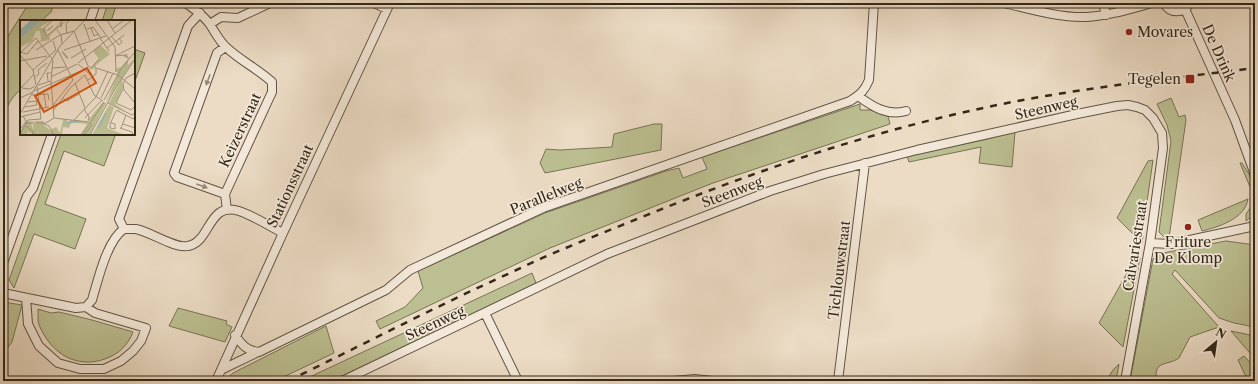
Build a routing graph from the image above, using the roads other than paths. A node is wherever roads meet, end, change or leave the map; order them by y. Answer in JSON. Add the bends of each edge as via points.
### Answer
{"nodes":[{"id":1,"x":96,"y":3,"type":"edge"},
{"id":2,"x":186,"y":3,"type":"edge"},
{"id":3,"x":270,"y":3,"type":"edge"},
{"id":4,"x":374,"y":3,"type":"edge"},
{"id":5,"x":874,"y":3,"type":"edge"},
{"id":6,"x":1004,"y":3,"type":"edge"},
{"id":7,"x":1103,"y":3,"type":"edge"},
{"id":8,"x":1152,"y":3,"type":"edge"},
{"id":9,"x":1164,"y":3,"type":"edge"},
{"id":10,"x":389,"y":6,"type":"edge"},
{"id":11,"x":1187,"y":6,"type":"edge"},
{"id":12,"x":200,"y":13,"type":"junction"},
{"id":13,"x":1106,"y":15,"type":"junction"},
{"id":14,"x":90,"y":20,"type":"edge"},
{"id":15,"x":210,"y":24,"type":"junction"},
{"id":16,"x":225,"y":47,"type":"junction"},
{"id":17,"x":858,"y":96,"type":"junction"},
{"id":18,"x":906,"y":111,"type":"dead end"},
{"id":19,"x":1153,"y":118,"type":"joint"},
{"id":20,"x":52,"y":135,"type":"edge"},
{"id":21,"x":866,"y":163,"type":"junction"},
{"id":22,"x":1255,"y":175,"type":"edge"},
{"id":23,"x":225,"y":194,"type":"junction"},
{"id":24,"x":226,"y":210,"type":"junction"},
{"id":25,"x":1255,"y":226,"type":"edge"},
{"id":26,"x":124,"y":229,"type":"junction"},
{"id":27,"x":283,"y":233,"type":"junction"},
{"id":28,"x":1150,"y":243,"type":"junction"},
{"id":29,"x":3,"y":263,"type":"edge"},
{"id":30,"x":3,"y":293,"type":"edge"},
{"id":31,"x":26,"y":298,"type":"junction"},
{"id":32,"x":86,"y":307,"type":"junction"},
{"id":33,"x":485,"y":313,"type":"junction"},
{"id":34,"x":236,"y":335,"type":"junction"},
{"id":35,"x":259,"y":352,"type":"junction"},
{"id":36,"x":221,"y":370,"type":"junction"},
{"id":37,"x":216,"y":381,"type":"edge"},
{"id":38,"x":342,"y":381,"type":"edge"},
{"id":39,"x":518,"y":381,"type":"edge"},
{"id":40,"x":673,"y":381,"type":"edge"},
{"id":41,"x":712,"y":381,"type":"edge"},
{"id":42,"x":838,"y":381,"type":"edge"},
{"id":43,"x":1125,"y":381,"type":"edge"}],
"edges":[{"from":1,"to":14,"type":"street"},
{"from":2,"to":12,"type":"street","name":"Keizerstraat"},
{"from":3,"to":15,"type":"street","via":[[238,18],[221,17]]},
{"from":4,"to":10,"type":"street"},
{"from":5,"to":17,"type":"street","via":[[869,80]]},
{"from":6,"to":13,"type":"street","via":[[1061,15]]},
{"from":7,"to":13,"type":"street"},
{"from":8,"to":13,"type":"street"},
{"from":9,"to":11,"type":"street","via":[[1175,11]]},
{"from":10,"to":27,"type":"street","name":"Stationsstraat"},
{"from":11,"to":22,"type":"street","name":"De Drink"},
{"from":12,"to":15,"type":"street","name":"Keizerstraat"},
{"from":12,"to":26,"type":"street","via":[[188,26],[121,211],[119,219]]},
{"from":15,"to":16,"type":"street","name":"Keizerstraat"},
{"from":16,"to":23,"type":"street","name":"Keizerstraat","via":[[272,82],[272,92]]},
{"from":16,"to":23,"type":"street","one_way":true,"via":[[217,53],[174,173],[176,177]]},
{"from":17,"to":18,"type":"street","via":[[872,107],[884,112]]},
{"from":17,"to":35,"type":"street","name":"Parallelweg","via":[[850,101],[543,208],[410,270],[386,290]]},
{"from":19,"to":21,"type":"street","name":"Steenweg","via":[[1145,110],[1137,107],[1117,106]]},
{"from":19,"to":28,"type":"street","name":"Calvariestraat","via":[[1162,132],[1163,148]]},
{"from":20,"to":29,"type":"street"},
{"from":21,"to":33,"type":"street","name":"Steenweg","via":[[770,191],[636,243],[572,270]]},
{"from":21,"to":42,"type":"street","name":"Tichlouwstraat"},
{"from":23,"to":24,"type":"street","name":"Keizerstraat"},
{"from":24,"to":26,"type":"street","via":[[217,214],[197,243],[188,246],[136,229]]},
{"from":24,"to":27,"type":"street","via":[[238,211]]},
{"from":25,"to":28,"type":"street","via":[[1172,244]]},
{"from":26,"to":32,"type":"street","via":[[111,244],[92,300]]},
{"from":27,"to":34,"type":"street","name":"Stationsstraat"},
{"from":28,"to":43,"type":"street","name":"Calvariestraat"},
{"from":30,"to":31,"type":"street"},
{"from":31,"to":32,"type":"street","via":[[76,308]]},
{"from":31,"to":32,"type":"street","via":[[28,324],[39,346],[58,363],[80,369],[104,368],[121,361],[141,341],[146,328],[95,313]]},
{"from":33,"to":38,"type":"street","name":"Steenweg"},
{"from":33,"to":39,"type":"street"},
{"from":34,"to":35,"type":"street","via":[[243,346],[251,352]]},
{"from":34,"to":36,"type":"street","name":"Stationsstraat"},
{"from":35,"to":36,"type":"street","name":"Parallelweg"},
{"from":36,"to":37,"type":"street","name":"Stationsstraat"},
{"from":40,"to":41,"type":"street"}]}
